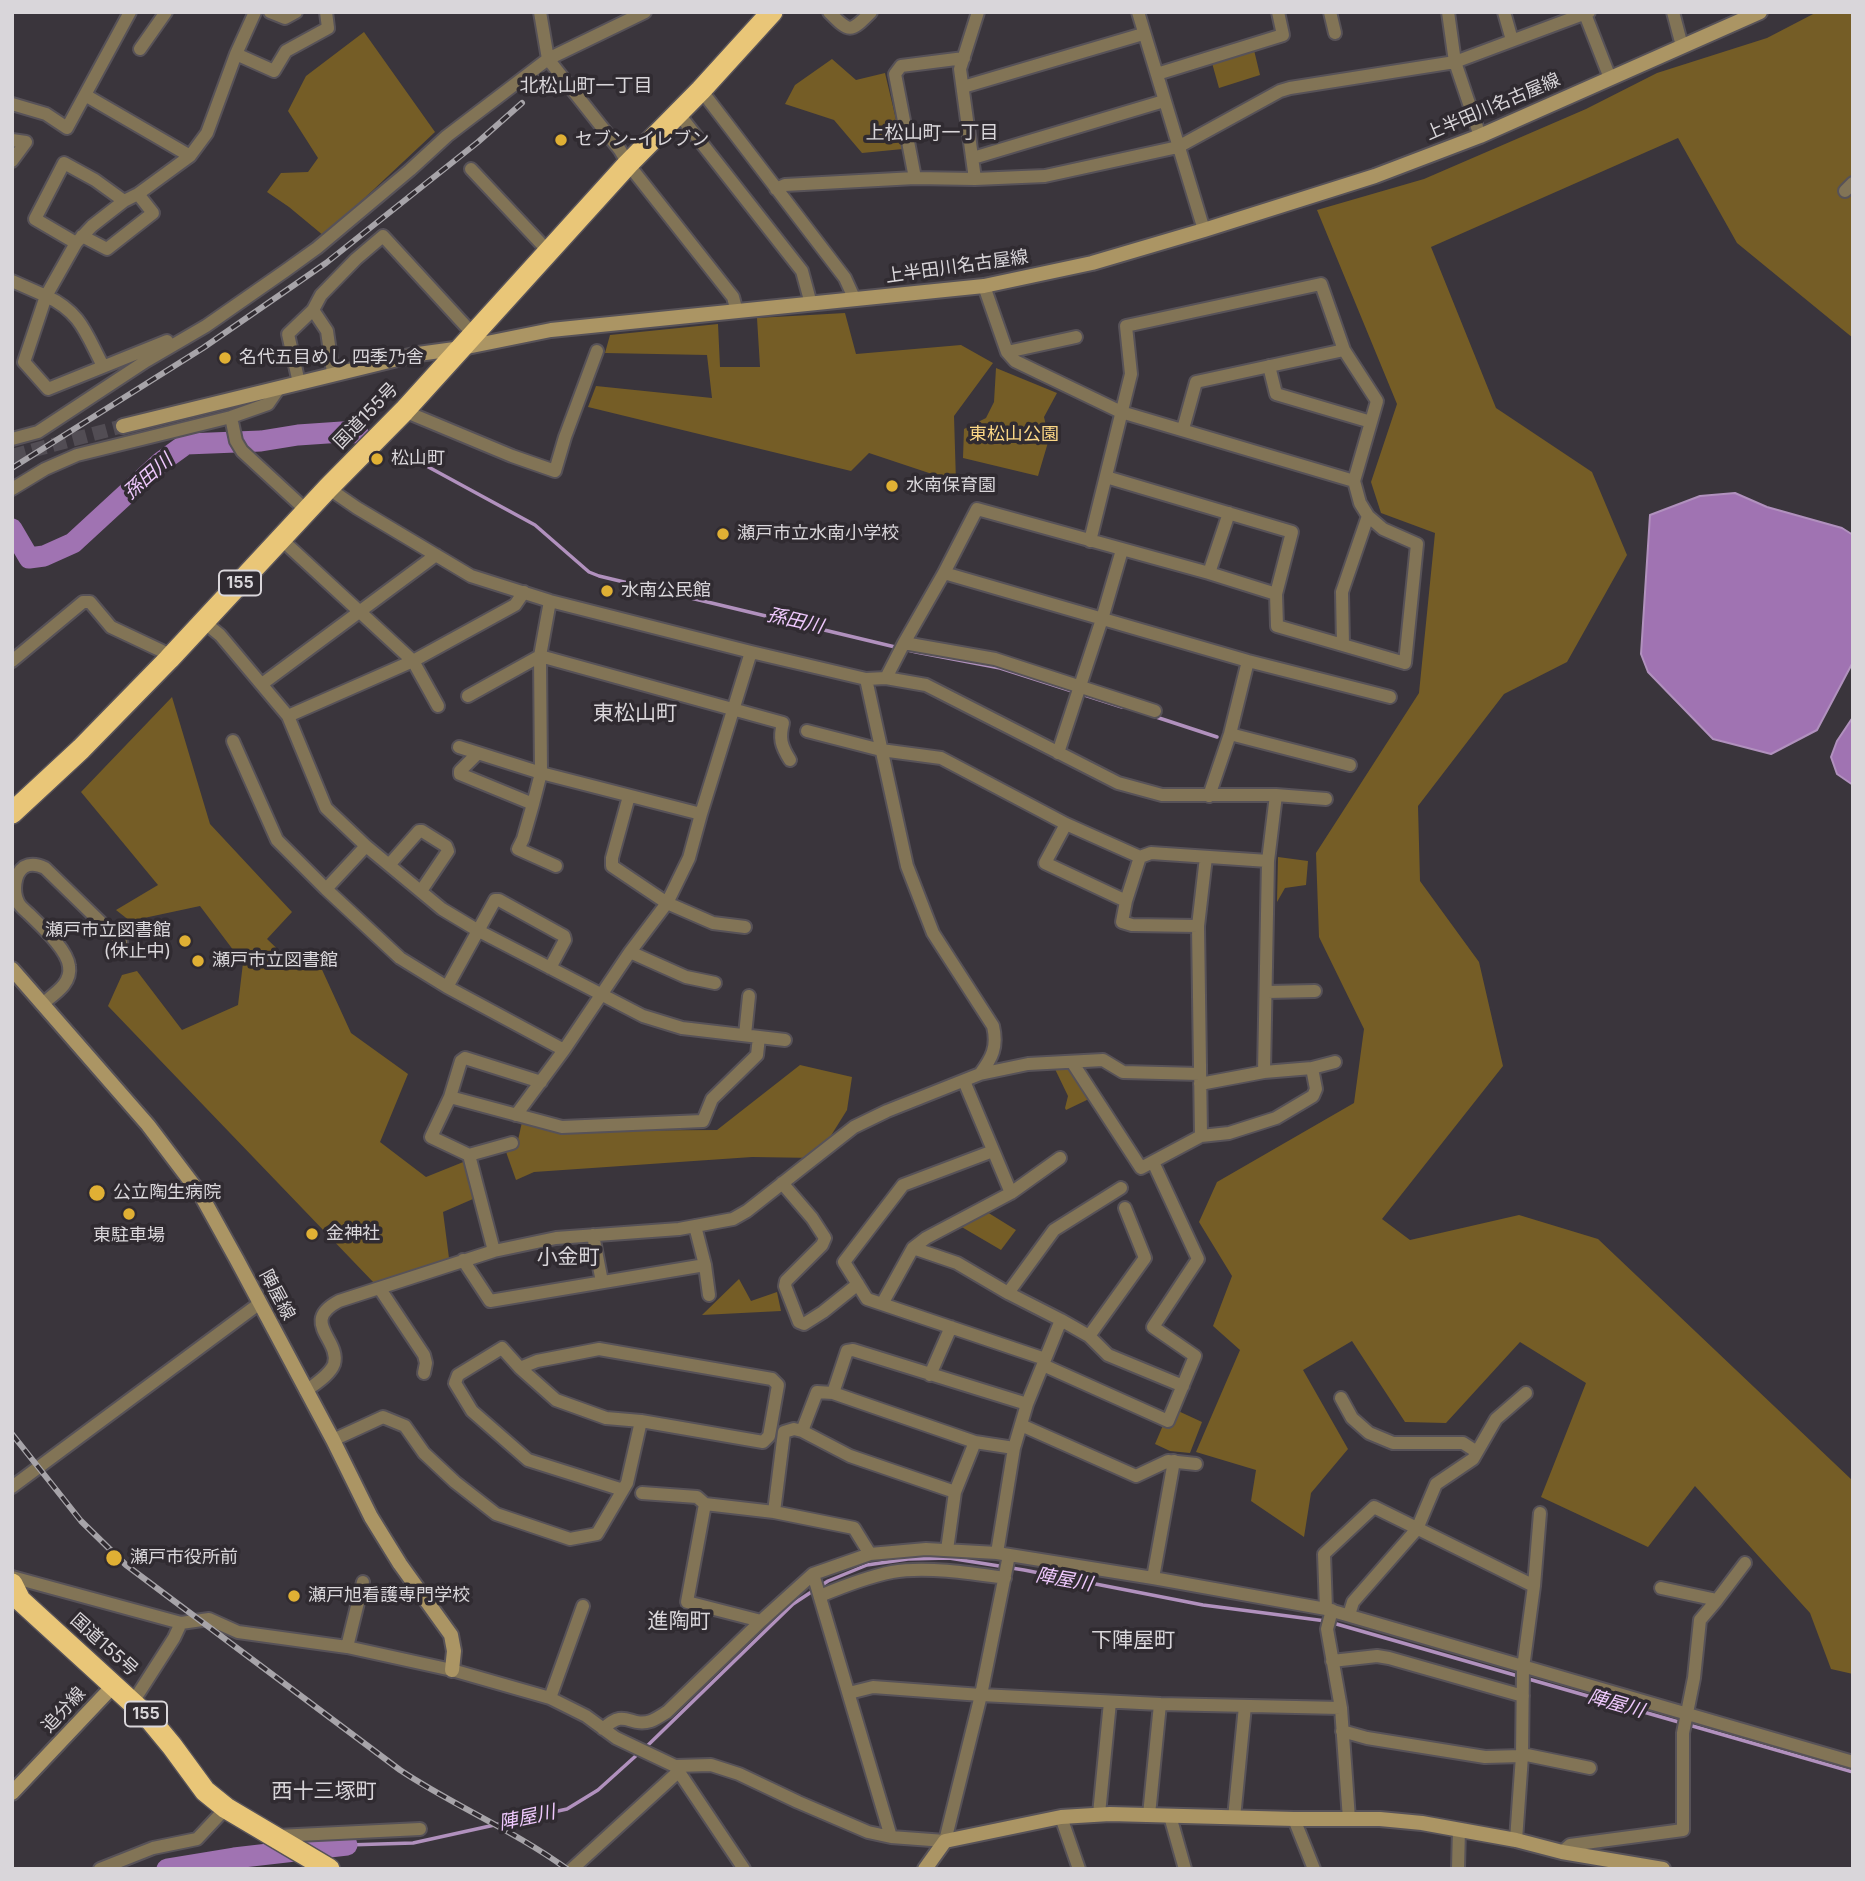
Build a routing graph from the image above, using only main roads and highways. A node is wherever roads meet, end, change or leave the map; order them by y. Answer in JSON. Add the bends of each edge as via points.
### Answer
{"nodes":[{"id":1,"x":772,"y":12,"type":"edge"},
{"id":2,"x":12,"y":813,"type":"edge"},
{"id":3,"x":12,"y":1584,"type":"edge"},
{"id":4,"x":324,"y":1866,"type":"edge"}],
"edges":[{"from":1,"to":2,"type":"highway","name":"国道155号","number":"155","via":[[169,659]]},
{"from":3,"to":4,"type":"highway","name":"国道155号","number":"155","via":[[20,1600],[148,1717],[205,1791]]}]}
